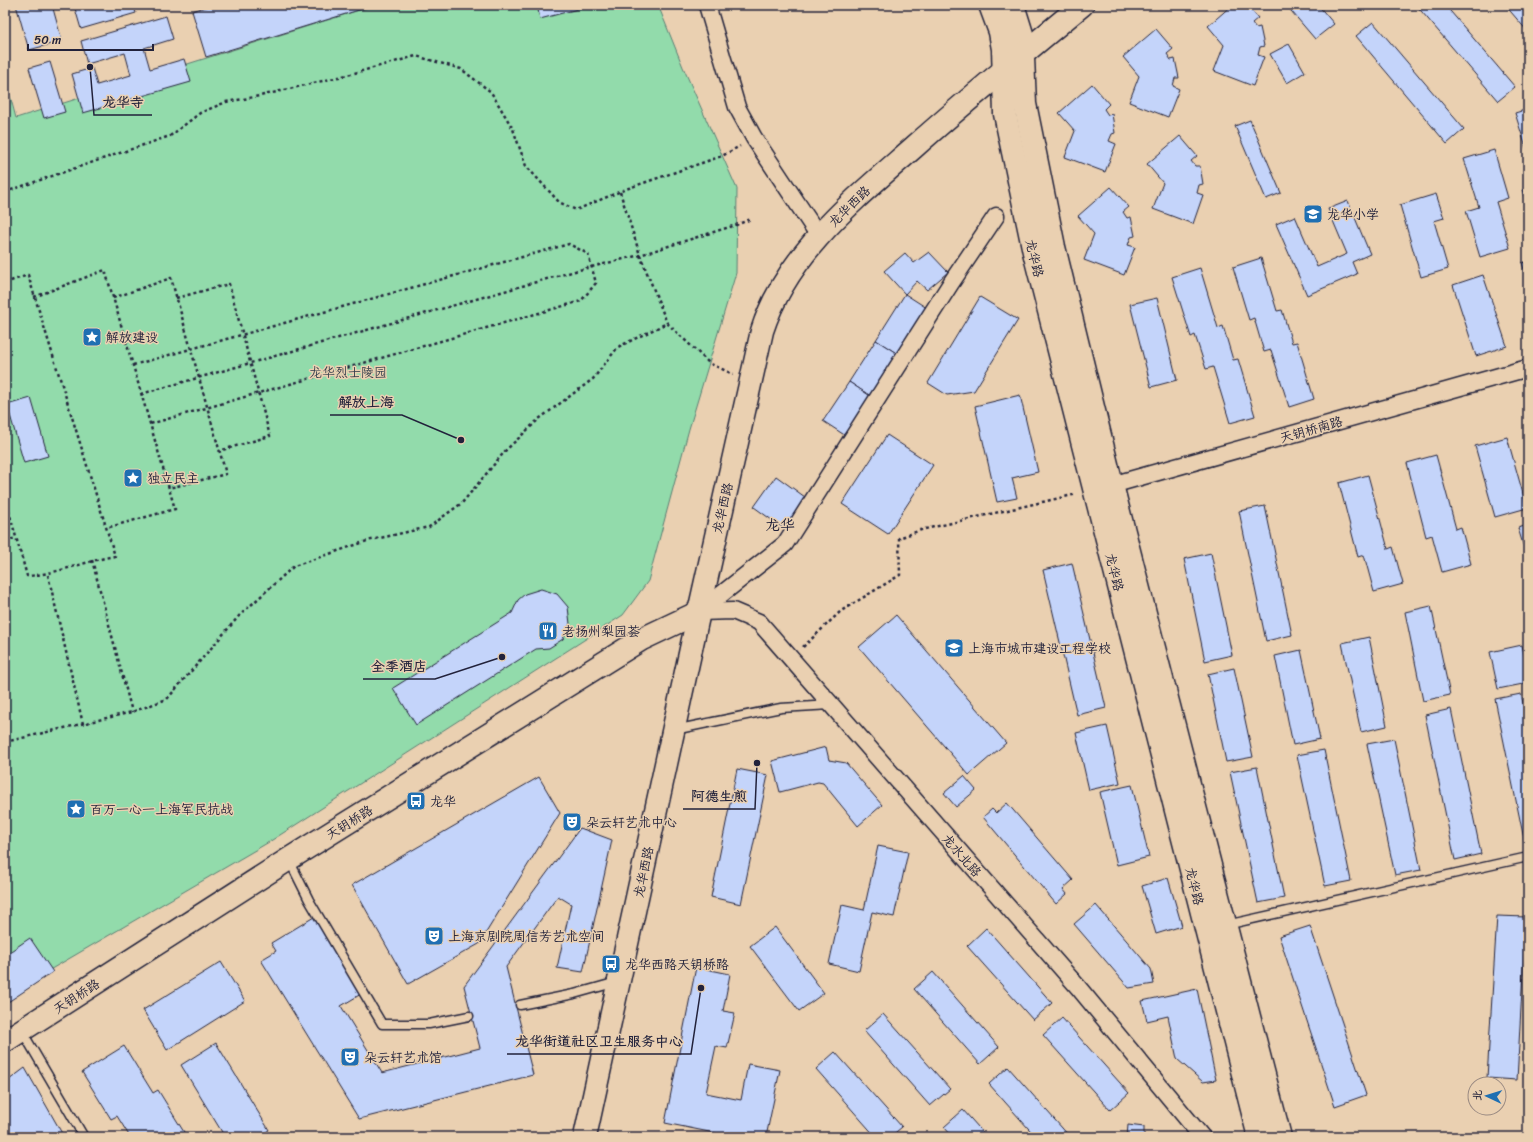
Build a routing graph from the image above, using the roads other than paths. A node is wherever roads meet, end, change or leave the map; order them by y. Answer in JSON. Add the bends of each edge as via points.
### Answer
{"nodes":[{"id":1,"x":707,"y":5,"type":"edge"},
{"id":2,"x":990,"y":5,"type":"edge"},
{"id":3,"x":1013,"y":5,"type":"edge"},
{"id":4,"x":1082,"y":5,"type":"edge"},
{"id":5,"x":1024,"y":53,"type":"junction"},
{"id":6,"x":1003,"y":70,"type":"junction"},
{"id":7,"x":996,"y":216,"type":"dead end"},
{"id":8,"x":819,"y":236,"type":"junction"},
{"id":9,"x":1528,"y":368,"type":"edge"},
{"id":10,"x":1103,"y":487,"type":"junction"},
{"id":11,"x":699,"y":612,"type":"junction"},
{"id":12,"x":831,"y":705,"type":"junction"},
{"id":13,"x":674,"y":730,"type":"junction"},
{"id":14,"x":1528,"y":857,"type":"edge"},
{"id":15,"x":289,"y":859,"type":"junction"},
{"id":16,"x":1225,"y":926,"type":"junction"},
{"id":17,"x":620,"y":981,"type":"junction"},
{"id":18,"x":520,"y":1005,"type":"dead end"},
{"id":19,"x":469,"y":1016,"type":"dead end"},
{"id":20,"x":13,"y":1035,"type":"edge"},
{"id":21,"x":84,"y":1137,"type":"edge"},
{"id":22,"x":585,"y":1137,"type":"edge"},
{"id":23,"x":1202,"y":1137,"type":"edge"},
{"id":24,"x":1259,"y":1137,"type":"edge"},
{"id":25,"x":1280,"y":1137,"type":"edge"}],
"edges":[{"from":1,"to":8,"type":"street","via":[[737,107],[754,138]]},
{"from":2,"to":6,"type":"main road","name":"龙华路","via":[[1000,32]]},
{"from":3,"to":5,"type":"main road","name":"龙华路","via":[[1022,34]]},
{"from":4,"to":5,"type":"main road","name":"龙华西路"},
{"from":5,"to":6,"type":"main road","name":"龙华西路"},
{"from":5,"to":10,"type":"main road","name":"龙华路","via":[[1025,104]]},
{"from":6,"to":8,"type":"main road","name":"龙华西路","via":[[850,204]]},
{"from":6,"to":10,"type":"main road","name":"龙华路","via":[[1005,114],[1022,202]]},
{"from":7,"to":11,"type":"street","via":[[785,544]]},
{"from":8,"to":11,"type":"main road","name":"龙华西路","via":[[786,279],[764,325]]},
{"from":9,"to":10,"type":"street","name":"天钥桥南路"},
{"from":10,"to":16,"type":"main road","name":"龙华路"},
{"from":10,"to":24,"type":"main road","name":"龙华路"},
{"from":11,"to":12,"type":"street","name":"龙水北路","via":[[733,611],[759,622]]},
{"from":11,"to":13,"type":"main road","name":"龙华西路"},
{"from":11,"to":15,"type":"main road","name":"天钥桥路","via":[[642,639]]},
{"from":12,"to":13,"type":"lane","via":[[781,708]]},
{"from":12,"to":23,"type":"street","name":"龙水北路","via":[[1078,987]]},
{"from":13,"to":17,"type":"main road","name":"龙华西路"},
{"from":14,"to":16,"type":"lane"},
{"from":15,"to":19,"type":"lane","via":[[309,900],[382,1024],[429,1024]]},
{"from":15,"to":20,"type":"main road","name":"天钥桥路"},
{"from":16,"to":25,"type":"main road","name":"龙华路"},
{"from":17,"to":18,"type":"lane"},
{"from":17,"to":22,"type":"main road","name":"龙华西路"},
{"from":20,"to":21,"type":"lane"}]}
